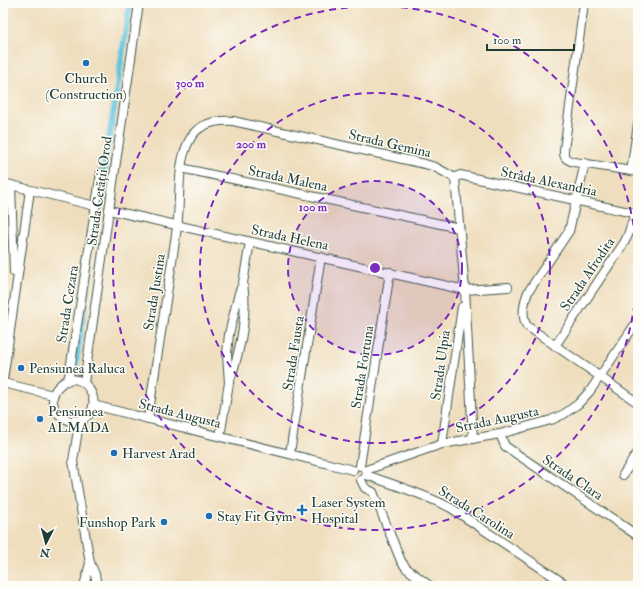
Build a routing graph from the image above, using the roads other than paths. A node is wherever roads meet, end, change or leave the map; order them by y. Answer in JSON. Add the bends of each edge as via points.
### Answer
{"nodes":[{"id":1,"x":139,"y":3,"type":"edge"},
{"id":2,"x":584,"y":3,"type":"edge"},
{"id":3,"x":638,"y":124,"type":"edge"},
{"id":4,"x":585,"y":164,"type":"junction"},
{"id":5,"x":181,"y":168,"type":"junction"},
{"id":6,"x":635,"y":172,"type":"edge"},
{"id":7,"x":101,"y":173,"type":"dead end"},
{"id":8,"x":455,"y":178,"type":"junction"},
{"id":9,"x":7,"y":184,"type":"edge"},
{"id":10,"x":30,"y":190,"type":"junction"},
{"id":11,"x":576,"y":201,"type":"junction"},
{"id":12,"x":95,"y":206,"type":"junction"},
{"id":13,"x":109,"y":210,"type":"junction"},
{"id":14,"x":636,"y":213,"type":"edge"},
{"id":15,"x":177,"y":225,"type":"junction"},
{"id":16,"x":459,"y":228,"type":"junction"},
{"id":17,"x":250,"y":242,"type":"junction"},
{"id":18,"x":321,"y":257,"type":"junction"},
{"id":19,"x":390,"y":272,"type":"junction"},
{"id":20,"x":508,"y":287,"type":"dead end"},
{"id":21,"x":465,"y":290,"type":"junction"},
{"id":22,"x":15,"y":291,"type":"junction"},
{"id":23,"x":638,"y":320,"type":"edge"},
{"id":24,"x":555,"y":346,"type":"junction"},
{"id":25,"x":600,"y":377,"type":"junction"},
{"id":26,"x":67,"y":381,"type":"junction"},
{"id":27,"x":3,"y":382,"type":"edge"},
{"id":28,"x":84,"y":383,"type":"junction"},
{"id":29,"x":53,"y":395,"type":"junction"},
{"id":30,"x":638,"y":403,"type":"edge"},
{"id":31,"x":94,"y":405,"type":"junction"},
{"id":32,"x":85,"y":418,"type":"junction"},
{"id":33,"x":148,"y":419,"type":"junction"},
{"id":34,"x":70,"y":421,"type":"junction"},
{"id":35,"x":78,"y":430,"type":"junction"},
{"id":36,"x":500,"y":434,"type":"junction"},
{"id":37,"x":220,"y":436,"type":"junction"},
{"id":38,"x":473,"y":439,"type":"junction"},
{"id":39,"x":442,"y":444,"type":"junction"},
{"id":40,"x":638,"y":452,"type":"edge"},
{"id":41,"x":290,"y":453,"type":"junction"},
{"id":42,"x":362,"y":472,"type":"junction"},
{"id":43,"x":623,"y":475,"type":"dead end"},
{"id":44,"x":638,"y":536,"type":"edge"},
{"id":45,"x":90,"y":563,"type":"junction"},
{"id":46,"x":84,"y":586,"type":"edge"},
{"id":47,"x":97,"y":586,"type":"edge"},
{"id":48,"x":430,"y":586,"type":"edge"},
{"id":49,"x":568,"y":586,"type":"edge"}],
"edges":[{"from":1,"to":13,"type":"street","name":"Strada Cetății Orod"},
{"from":2,"to":4,"type":"street","via":[[564,157]]},
{"from":3,"to":6,"type":"street"},
{"from":4,"to":6,"type":"street"},
{"from":4,"to":11,"type":"street"},
{"from":5,"to":8,"type":"street","name":"Strada Gemina","via":[[193,134],[201,126],[224,120],[424,164]]},
{"from":5,"to":15,"type":"street","name":"Strada Justina"},
{"from":5,"to":16,"type":"street","name":"Strada Malena"},
{"from":7,"to":12,"type":"street","name":"Strada Cezara"},
{"from":8,"to":11,"type":"street","name":"Strada Alexandria","via":[[460,175]]},
{"from":8,"to":16,"type":"street"},
{"from":9,"to":10,"type":"street"},
{"from":9,"to":22,"type":"street"},
{"from":10,"to":12,"type":"street"},
{"from":10,"to":22,"type":"street"},
{"from":11,"to":14,"type":"street","name":"Strada Alexandria"},
{"from":11,"to":24,"type":"street","via":[[567,234],[528,292],[525,301],[524,319],[527,326]]},
{"from":12,"to":26,"type":"street","name":"Strada Cezara"},
{"from":13,"to":15,"type":"street","name":"Strada Helena"},
{"from":13,"to":28,"type":"street","name":"Strada Cetății Orod"},
{"from":14,"to":24,"type":"street","name":"Strada Afrodita","via":[[624,243]]},
{"from":15,"to":17,"type":"street","name":"Strada Helena"},
{"from":15,"to":33,"type":"street","name":"Strada Justina"},
{"from":16,"to":21,"type":"street"},
{"from":17,"to":18,"type":"street","name":"Strada Helena"},
{"from":17,"to":37,"type":"street","via":[[243,283],[228,340],[229,383]]},
{"from":18,"to":19,"type":"street","name":"Strada Helena"},
{"from":18,"to":41,"type":"street","name":"Strada Fausta"},
{"from":19,"to":21,"type":"street","name":"Strada Helena"},
{"from":19,"to":42,"type":"street","name":"Strada Fortuna"},
{"from":20,"to":21,"type":"street","name":"Strada Helena"},
{"from":21,"to":38,"type":"street"},
{"from":21,"to":39,"type":"street","name":"Strada Ulpia"},
{"from":22,"to":27,"type":"street"},
{"from":23,"to":25,"type":"street","name":"Strada Augusta"},
{"from":24,"to":25,"type":"street"},
{"from":25,"to":30,"type":"street"},
{"from":25,"to":36,"type":"street","name":"Strada Augusta","via":[[578,404],[564,414]]},
{"from":26,"to":28,"type":"street","via":[[78,380]]},
{"from":26,"to":29,"type":"street","via":[[58,386]]},
{"from":27,"to":29,"type":"street"},
{"from":28,"to":31,"type":"street","via":[[92,392]]},
{"from":29,"to":34,"type":"street","via":[[54,409]]},
{"from":31,"to":32,"type":"street"},
{"from":31,"to":33,"type":"street","name":"Strada Augusta"},
{"from":32,"to":34,"type":"street"},
{"from":32,"to":35,"type":"street"},
{"from":33,"to":37,"type":"street","name":"Strada Augusta"},
{"from":34,"to":35,"type":"street"},
{"from":35,"to":45,"type":"street","via":[[73,466]]},
{"from":36,"to":38,"type":"street","name":"Strada Augusta"},
{"from":36,"to":44,"type":"street","name":"Strada Clara","via":[[505,446]]},
{"from":37,"to":41,"type":"street","name":"Strada Augusta"},
{"from":38,"to":39,"type":"street","name":"Strada Augusta"},
{"from":39,"to":42,"type":"street","name":"Strada Augusta"},
{"from":40,"to":43,"type":"street"},
{"from":41,"to":42,"type":"street","name":"Strada Augusta"},
{"from":42,"to":48,"type":"street","via":[[365,488],[373,492],[401,561],[406,568]]},
{"from":42,"to":49,"type":"street","name":"Strada Carolina","via":[[451,508]]},
{"from":45,"to":46,"type":"street"},
{"from":45,"to":47,"type":"street"}]}
